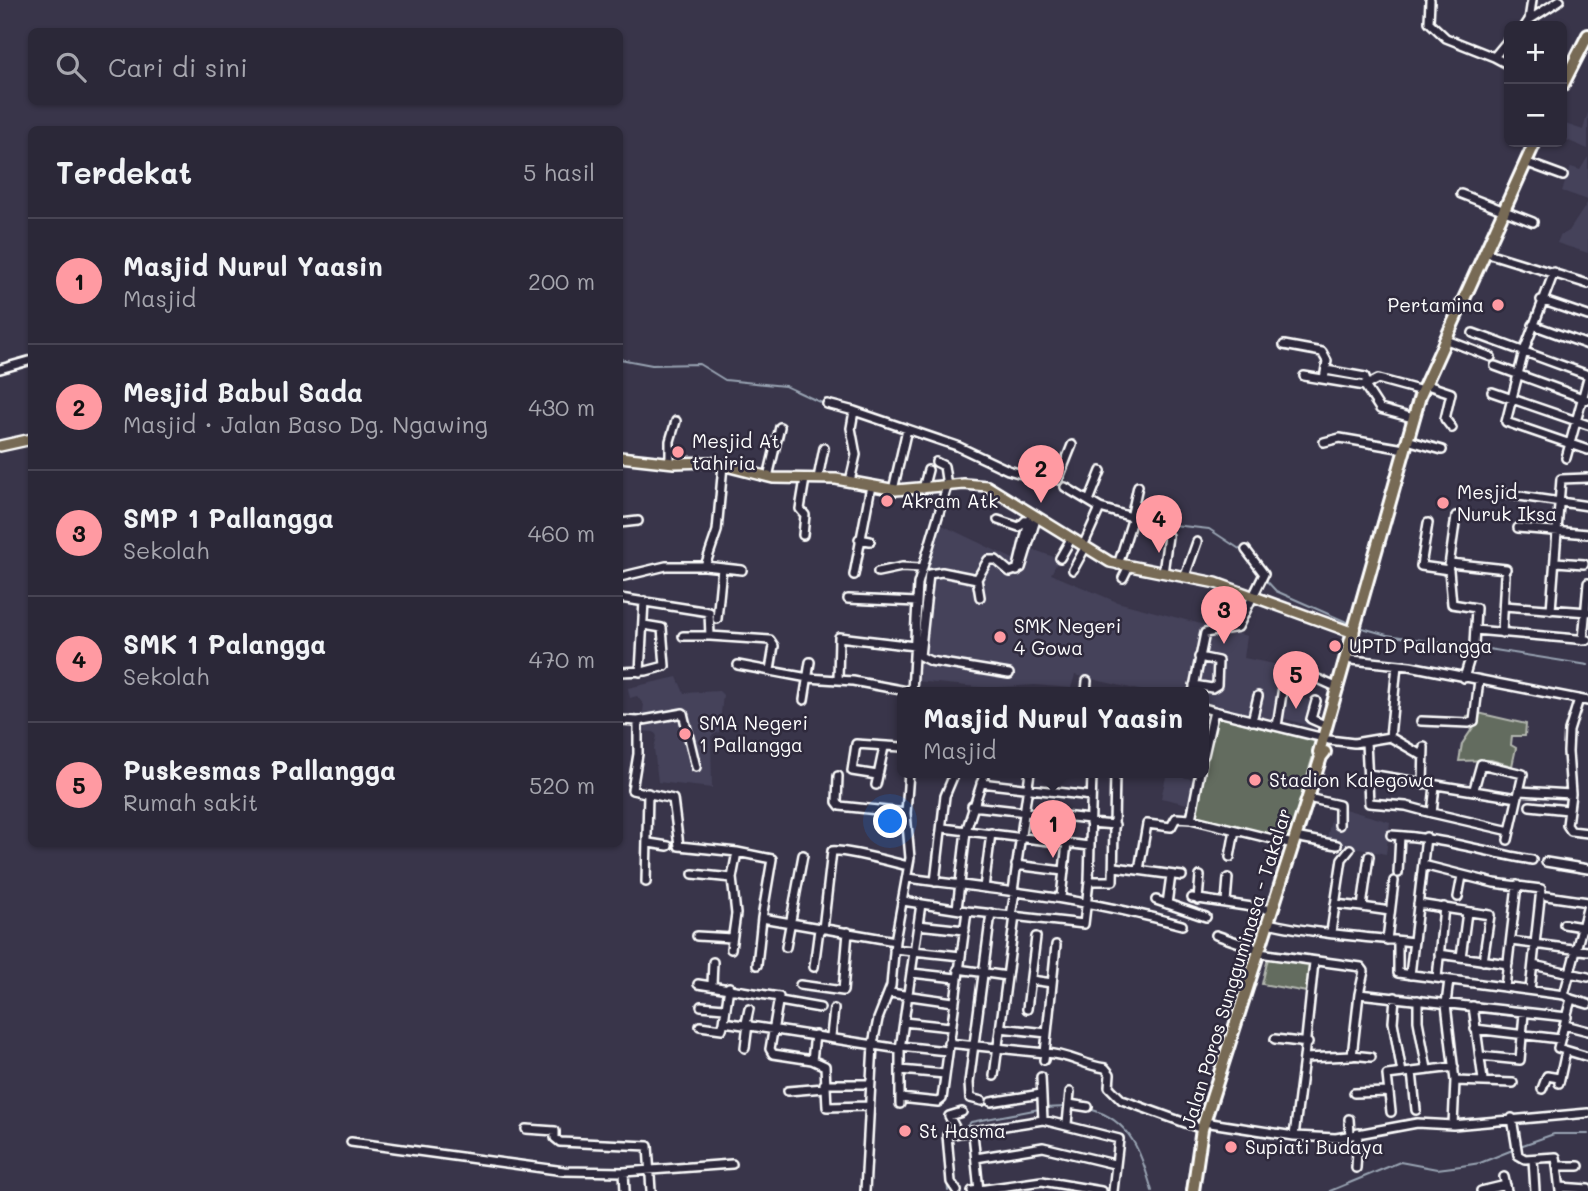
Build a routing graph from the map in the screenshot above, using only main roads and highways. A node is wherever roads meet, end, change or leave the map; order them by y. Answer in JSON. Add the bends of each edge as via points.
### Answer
{"nodes":[{"id":1,"x":1588,"y":35,"type":"edge"},
{"id":2,"x":1563,"y":84,"type":"edge"},
{"id":3,"x":1532,"y":147,"type":"edge"},
{"id":4,"x":28,"y":440,"type":"edge"},
{"id":5,"x":0,"y":446,"type":"edge"},
{"id":6,"x":623,"y":457,"type":"edge"},
{"id":7,"x":1358,"y":629,"type":"junction"},
{"id":8,"x":1326,"y":739,"type":"junction"},
{"id":9,"x":1193,"y":1191,"type":"edge"}],
"edges":[{"from":1,"to":2,"type":"highway"},
{"from":3,"to":7,"type":"highway","via":[[1423,387],[1368,574]]},
{"from":4,"to":5,"type":"main road"},
{"from":6,"to":7,"type":"main road","via":[[723,465],[768,477],[850,481],[892,490],[987,486],[1123,566],[1185,576]]},
{"from":7,"to":8,"type":"highway","name":"Jalan Poros Sungguminasa - Takalar"},
{"from":7,"to":8,"type":"highway","name":"Jalan Poros Sungguminasa - Takalar"},
{"from":8,"to":9,"type":"highway","name":"Jalan Poros Sungguminasa - Takalar","via":[[1318,752],[1321,757],[1203,1126]]}]}
